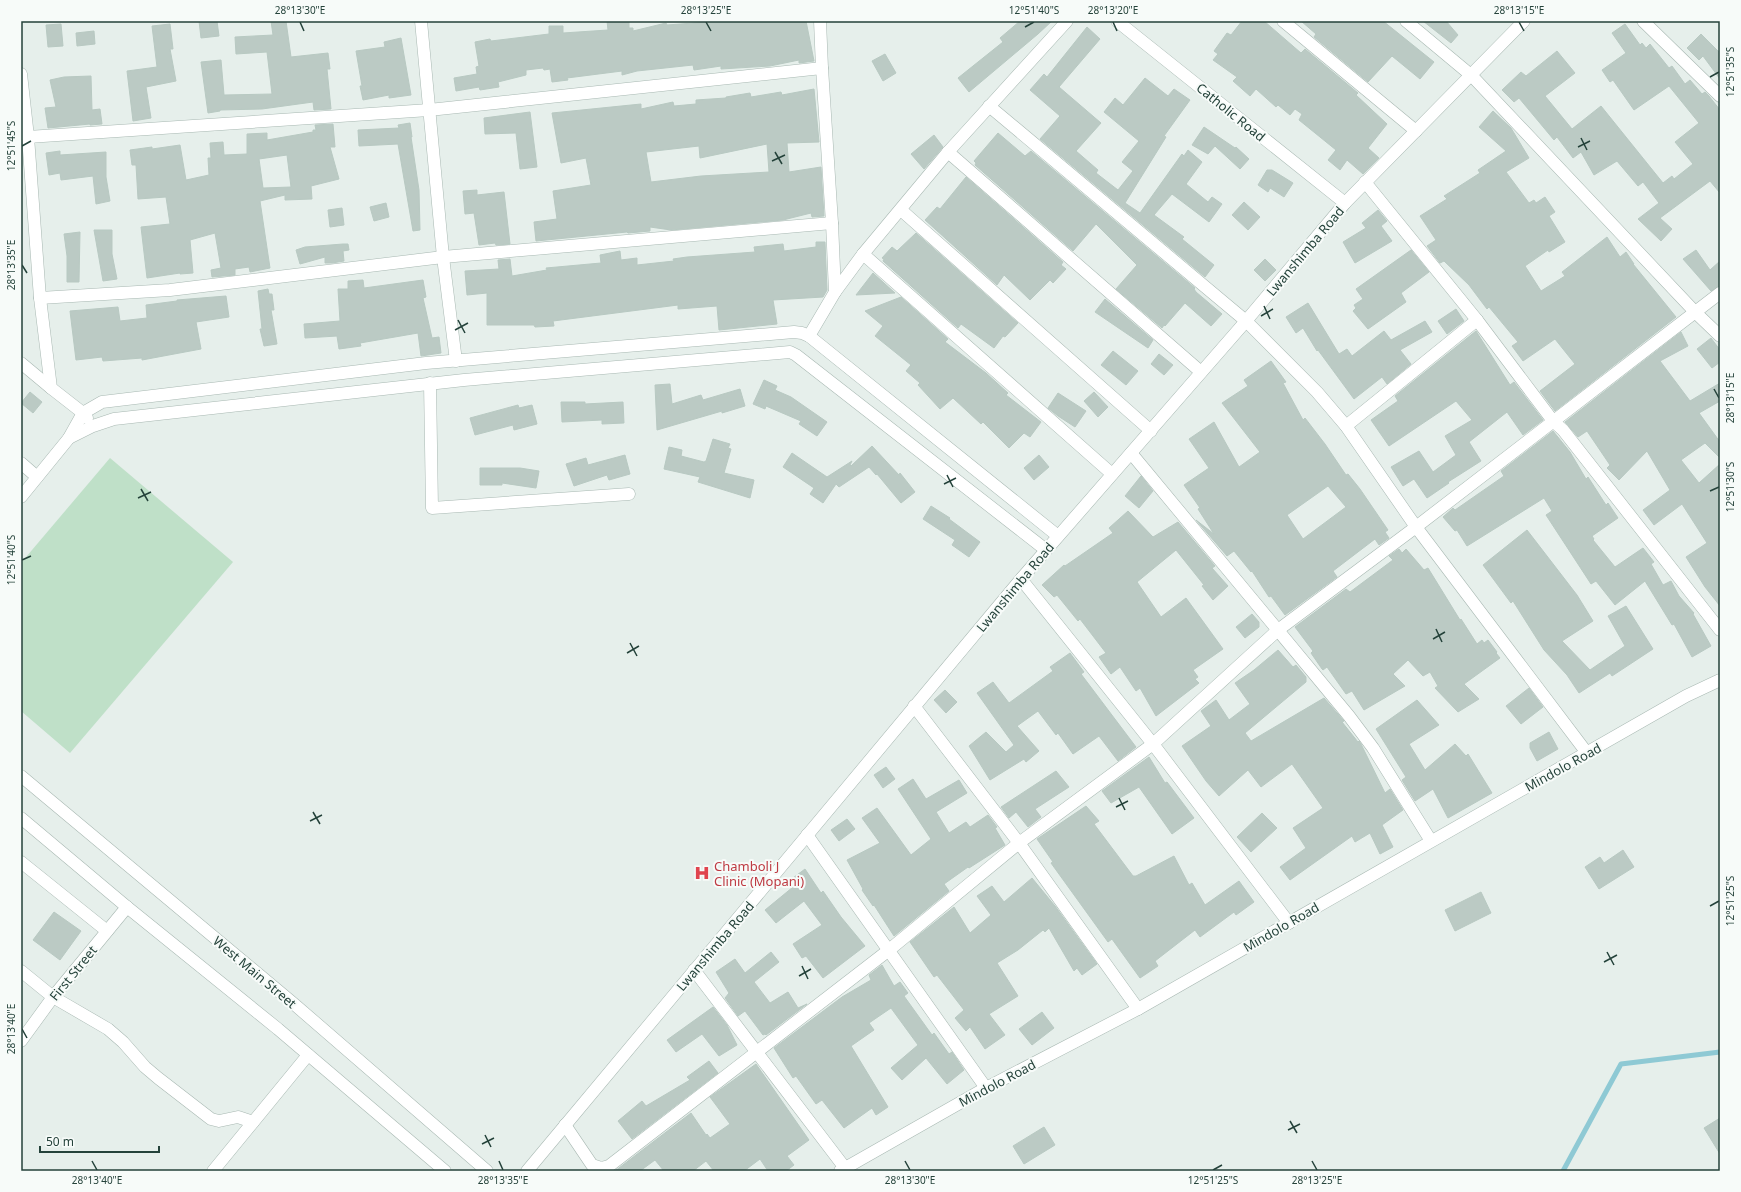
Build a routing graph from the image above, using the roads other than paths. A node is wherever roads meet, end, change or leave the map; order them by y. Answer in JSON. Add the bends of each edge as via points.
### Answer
{"nodes":[{"id":1,"x":421,"y":21,"type":"edge"},
{"id":2,"x":820,"y":21,"type":"edge"},
{"id":3,"x":1067,"y":21,"type":"edge"},
{"id":4,"x":1117,"y":21,"type":"edge"},
{"id":5,"x":1283,"y":21,"type":"edge"},
{"id":6,"x":1406,"y":21,"type":"edge"},
{"id":7,"x":1524,"y":21,"type":"edge"},
{"id":8,"x":1643,"y":21,"type":"edge"},
{"id":9,"x":822,"y":68,"type":"junction"},
{"id":10,"x":21,"y":74,"type":"edge"},
{"id":11,"x":1472,"y":76,"type":"junction"},
{"id":12,"x":1720,"y":96,"type":"edge"},
{"id":13,"x":989,"y":106,"type":"junction"},
{"id":14,"x":429,"y":110,"type":"junction"},
{"id":15,"x":1416,"y":132,"type":"junction"},
{"id":16,"x":28,"y":137,"type":"junction"},
{"id":17,"x":948,"y":152,"type":"junction"},
{"id":18,"x":1365,"y":182,"type":"junction"},
{"id":19,"x":1346,"y":203,"type":"junction"},
{"id":20,"x":901,"y":210,"type":"junction"},
{"id":21,"x":832,"y":223,"type":"junction"},
{"id":22,"x":863,"y":254,"type":"junction"},
{"id":23,"x":443,"y":257,"type":"junction"},
{"id":24,"x":834,"y":292,"type":"junction"},
{"id":25,"x":1720,"y":293,"type":"edge"},
{"id":26,"x":40,"y":298,"type":"junction"},
{"id":27,"x":1696,"y":313,"type":"junction"},
{"id":28,"x":1477,"y":320,"type":"junction"},
{"id":29,"x":1246,"y":321,"type":"junction"},
{"id":30,"x":810,"y":336,"type":"junction"},
{"id":31,"x":1720,"y":336,"type":"edge"},
{"id":32,"x":456,"y":361,"type":"junction"},
{"id":33,"x":21,"y":363,"type":"edge"},
{"id":34,"x":1202,"y":372,"type":"junction"},
{"id":35,"x":281,"y":380,"type":"junction"},
{"id":36,"x":430,"y":384,"type":"junction"},
{"id":37,"x":52,"y":388,"type":"junction"},
{"id":38,"x":283,"y":400,"type":"junction"},
{"id":39,"x":83,"y":413,"type":"junction"},
{"id":40,"x":1553,"y":421,"type":"junction"},
{"id":41,"x":93,"y":426,"type":"junction"},
{"id":42,"x":1346,"y":426,"type":"junction"},
{"id":43,"x":1151,"y":431,"type":"junction"},
{"id":44,"x":69,"y":438,"type":"junction"},
{"id":45,"x":1131,"y":453,"type":"junction"},
{"id":46,"x":21,"y":463,"type":"edge"},
{"id":47,"x":1112,"y":474,"type":"junction"},
{"id":48,"x":37,"y":477,"type":"junction"},
{"id":49,"x":629,"y":494,"type":"dead end"},
{"id":50,"x":21,"y":497,"type":"edge"},
{"id":51,"x":1416,"y":528,"type":"junction"},
{"id":52,"x":1058,"y":536,"type":"junction"},
{"id":53,"x":1046,"y":550,"type":"junction"},
{"id":54,"x":1020,"y":579,"type":"junction"},
{"id":55,"x":1278,"y":630,"type":"junction"},
{"id":56,"x":1720,"y":630,"type":"edge"},
{"id":57,"x":1720,"y":680,"type":"edge"},
{"id":58,"x":914,"y":706,"type":"junction"},
{"id":59,"x":1153,"y":744,"type":"junction"},
{"id":60,"x":1587,"y":753,"type":"junction"},
{"id":61,"x":21,"y":776,"type":"edge"},
{"id":62,"x":21,"y":818,"type":"edge"},
{"id":63,"x":807,"y":835,"type":"junction"},
{"id":64,"x":1431,"y":841,"type":"junction"},
{"id":65,"x":1019,"y":843,"type":"junction"},
{"id":66,"x":21,"y":862,"type":"edge"},
{"id":67,"x":127,"y":906,"type":"junction"},
{"id":68,"x":1289,"y":923,"type":"junction"},
{"id":69,"x":107,"y":931,"type":"junction"},
{"id":70,"x":889,"y":950,"type":"junction"},
{"id":71,"x":694,"y":970,"type":"junction"},
{"id":72,"x":21,"y":971,"type":"edge"},
{"id":73,"x":53,"y":997,"type":"junction"},
{"id":74,"x":1138,"y":1009,"type":"junction"},
{"id":75,"x":21,"y":1041,"type":"edge"},
{"id":76,"x":756,"y":1053,"type":"junction"},
{"id":77,"x":308,"y":1055,"type":"junction"},
{"id":78,"x":986,"y":1088,"type":"junction"},
{"id":79,"x":253,"y":1122,"type":"junction"},
{"id":80,"x":565,"y":1125,"type":"junction"},
{"id":81,"x":842,"y":1170,"type":"edge"},
{"id":82,"x":213,"y":1171,"type":"edge"},
{"id":83,"x":445,"y":1171,"type":"edge"},
{"id":84,"x":487,"y":1171,"type":"edge"},
{"id":85,"x":527,"y":1171,"type":"edge"}],
"edges":[{"from":1,"to":14,"type":"street"},
{"from":2,"to":9,"type":"street"},
{"from":3,"to":13,"type":"street"},
{"from":4,"to":19,"type":"street","name":"Catholic Road"},
{"from":5,"to":15,"type":"street"},
{"from":6,"to":11,"type":"street"},
{"from":7,"to":11,"type":"street","name":"Lwanshimba Road"},
{"from":8,"to":12,"type":"street"},
{"from":9,"to":14,"type":"street"},
{"from":9,"to":21,"type":"street"},
{"from":10,"to":16,"type":"street"},
{"from":11,"to":15,"type":"street","name":"Lwanshimba Road"},
{"from":11,"to":27,"type":"street"},
{"from":13,"to":17,"type":"street"},
{"from":13,"to":29,"type":"street"},
{"from":14,"to":16,"type":"street"},
{"from":14,"to":23,"type":"street"},
{"from":15,"to":18,"type":"street","name":"Lwanshimba Road"},
{"from":16,"to":26,"type":"street"},
{"from":17,"to":20,"type":"street"},
{"from":17,"to":34,"type":"street"},
{"from":18,"to":19,"type":"street","name":"Lwanshimba Road"},
{"from":18,"to":28,"type":"street"},
{"from":19,"to":29,"type":"street","name":"Lwanshimba Road"},
{"from":20,"to":22,"type":"street"},
{"from":20,"to":43,"type":"street"},
{"from":21,"to":23,"type":"street"},
{"from":21,"to":24,"type":"street"},
{"from":22,"to":24,"type":"street"},
{"from":22,"to":47,"type":"street"},
{"from":23,"to":26,"type":"street","via":[[170,290]]},
{"from":23,"to":32,"type":"street"},
{"from":24,"to":30,"type":"street"},
{"from":25,"to":27,"type":"street"},
{"from":26,"to":37,"type":"street"},
{"from":27,"to":31,"type":"street"},
{"from":27,"to":40,"type":"street"},
{"from":28,"to":40,"type":"street"},
{"from":28,"to":42,"type":"street"},
{"from":29,"to":34,"type":"street","name":"Lwanshimba Road"},
{"from":29,"to":42,"type":"street","via":[[1317,392]]},
{"from":30,"to":32,"type":"street","via":[[794,332]]},
{"from":30,"to":52,"type":"street"},
{"from":32,"to":35,"type":"street"},
{"from":33,"to":37,"type":"street"},
{"from":34,"to":43,"type":"street","name":"Lwanshimba Road"},
{"from":35,"to":38,"type":"street"},
{"from":35,"to":39,"type":"street","via":[[102,402]]},
{"from":36,"to":38,"type":"street"},
{"from":36,"to":49,"type":"street","via":[[432,508]]},
{"from":36,"to":53,"type":"street","via":[[790,352]]},
{"from":37,"to":39,"type":"street"},
{"from":38,"to":41,"type":"street","via":[[114,419]]},
{"from":39,"to":41,"type":"street"},
{"from":39,"to":44,"type":"street"},
{"from":40,"to":51,"type":"street"},
{"from":40,"to":56,"type":"street","via":[[1563,430]]},
{"from":41,"to":44,"type":"street"},
{"from":42,"to":51,"type":"street"},
{"from":43,"to":45,"type":"street","name":"Lwanshimba Road"},
{"from":44,"to":48,"type":"street"},
{"from":45,"to":47,"type":"street","name":"Lwanshimba Road"},
{"from":45,"to":55,"type":"street"},
{"from":46,"to":48,"type":"street"},
{"from":47,"to":52,"type":"street","name":"Lwanshimba Road"},
{"from":48,"to":50,"type":"street"},
{"from":51,"to":55,"type":"street"},
{"from":51,"to":60,"type":"street"},
{"from":52,"to":53,"type":"street","name":"Lwanshimba Road"},
{"from":53,"to":54,"type":"street","name":"Lwanshimba Road"},
{"from":54,"to":58,"type":"street","name":"Lwanshimba Road"},
{"from":54,"to":59,"type":"street"},
{"from":55,"to":59,"type":"street"},
{"from":55,"to":64,"type":"street","via":[[1373,748]]},
{"from":57,"to":60,"type":"street","name":"Mindolo Road","via":[[1686,696]]},
{"from":58,"to":63,"type":"street","name":"Lwanshimba Road"},
{"from":58,"to":65,"type":"street"},
{"from":59,"to":65,"type":"street"},
{"from":59,"to":68,"type":"street"},
{"from":60,"to":64,"type":"street","name":"Mindolo Road"},
{"from":61,"to":84,"type":"street","name":"West Main Street","via":[[294,1004]]},
{"from":62,"to":67,"type":"street"},
{"from":63,"to":70,"type":"street"},
{"from":63,"to":71,"type":"street","name":"Lwanshimba Road"},
{"from":64,"to":68,"type":"street","name":"Mindolo Road"},
{"from":65,"to":70,"type":"street"},
{"from":65,"to":74,"type":"street"},
{"from":66,"to":69,"type":"street"},
{"from":67,"to":69,"type":"street","name":"First Street"},
{"from":67,"to":77,"type":"street"},
{"from":68,"to":74,"type":"street","name":"Mindolo Road"},
{"from":69,"to":73,"type":"street","name":"First Street"},
{"from":70,"to":76,"type":"street"},
{"from":70,"to":78,"type":"street"},
{"from":71,"to":76,"type":"street"},
{"from":71,"to":80,"type":"street","name":"Lwanshimba Road"},
{"from":72,"to":73,"type":"street"},
{"from":73,"to":75,"type":"street","name":"First Street"},
{"from":73,"to":79,"type":"street","via":[[108,1029],[145,1067],[210,1119],[238,1117]]},
{"from":74,"to":78,"type":"street","name":"Mindolo Road"},
{"from":76,"to":80,"type":"street","via":[[610,1166],[601,1168],[592,1165]]},
{"from":76,"to":81,"type":"street"},
{"from":77,"to":79,"type":"street"},
{"from":77,"to":83,"type":"street"},
{"from":78,"to":81,"type":"street","name":"Mindolo Road"},
{"from":79,"to":82,"type":"street"},
{"from":80,"to":85,"type":"street","name":"Lwanshimba Road"}]}
